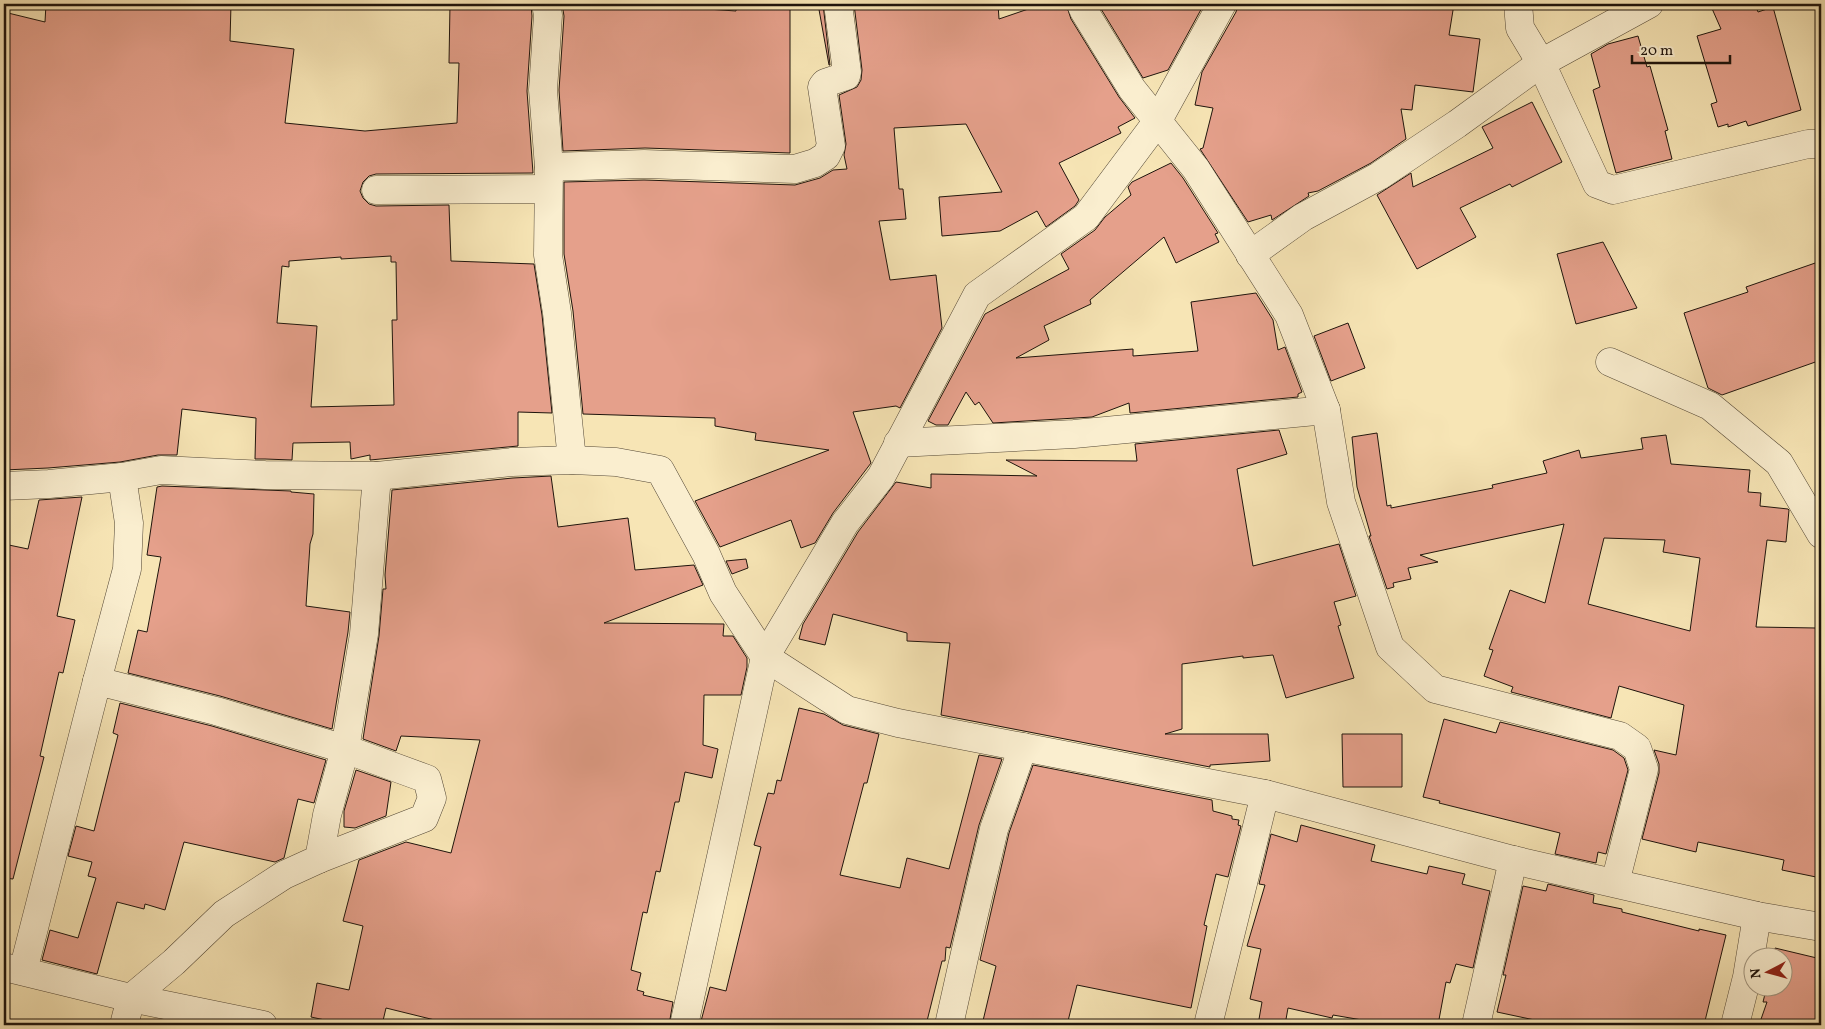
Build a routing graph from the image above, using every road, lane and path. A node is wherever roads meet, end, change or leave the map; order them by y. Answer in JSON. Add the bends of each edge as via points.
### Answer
{"nodes":[{"id":1,"x":546,"y":4,"type":"edge"},
{"id":2,"x":838,"y":4,"type":"edge"},
{"id":3,"x":1081,"y":4,"type":"edge"},
{"id":4,"x":1222,"y":4,"type":"edge"},
{"id":5,"x":1518,"y":4,"type":"edge"},
{"id":6,"x":1649,"y":4,"type":"edge"},
{"id":7,"x":1541,"y":63,"type":"junction"},
{"id":8,"x":1157,"y":122,"type":"junction"},
{"id":9,"x":1821,"y":144,"type":"edge"},
{"id":10,"x":549,"y":178,"type":"junction"},
{"id":11,"x":376,"y":190,"type":"dead end"},
{"id":12,"x":1250,"y":255,"type":"junction"},
{"id":13,"x":1610,"y":362,"type":"dead end"},
{"id":14,"x":1326,"y":410,"type":"junction"},
{"id":15,"x":898,"y":443,"type":"junction"},
{"id":16,"x":572,"y":460,"type":"junction"},
{"id":17,"x":376,"y":476,"type":"junction"},
{"id":18,"x":122,"y":477,"type":"junction"},
{"id":19,"x":4,"y":486,"type":"edge"},
{"id":20,"x":1821,"y":534,"type":"edge"},
{"id":21,"x":765,"y":657,"type":"junction"},
{"id":22,"x":96,"y":681,"type":"junction"},
{"id":23,"x":1023,"y":747,"type":"junction"},
{"id":24,"x":345,"y":749,"type":"junction"},
{"id":25,"x":1265,"y":794,"type":"junction"},
{"id":26,"x":319,"y":859,"type":"junction"},
{"id":27,"x":1513,"y":860,"type":"junction"},
{"id":28,"x":1615,"y":883,"type":"junction"},
{"id":29,"x":1757,"y":916,"type":"junction"},
{"id":30,"x":1821,"y":927,"type":"edge"},
{"id":31,"x":13,"y":969,"type":"edge"},
{"id":32,"x":132,"y":998,"type":"junction"},
{"id":33,"x":124,"y":1025,"type":"edge"},
{"id":34,"x":263,"y":1025,"type":"edge"},
{"id":35,"x":684,"y":1025,"type":"edge"},
{"id":36,"x":949,"y":1025,"type":"edge"},
{"id":37,"x":1208,"y":1025,"type":"edge"},
{"id":38,"x":1476,"y":1025,"type":"edge"},
{"id":39,"x":1735,"y":1025,"type":"edge"}],
"edges":[{"from":1,"to":10,"type":"street","via":[[543,90]]},
{"from":2,"to":10,"type":"street","via":[[848,72],[822,87],[831,146],[826,156],[815,163],[794,169],[644,164]]},
{"from":3,"to":8,"type":"street","via":[[1132,89]]},
{"from":4,"to":8,"type":"street"},
{"from":5,"to":7,"type":"street","via":[[1520,28]]},
{"from":6,"to":7,"type":"street"},
{"from":7,"to":9,"type":"street","via":[[1597,184],[1613,190],[1808,144]]},
{"from":7,"to":12,"type":"street","via":[[1379,176],[1303,217]]},
{"from":8,"to":12,"type":"street","via":[[1196,168]]},
{"from":8,"to":15,"type":"street","via":[[1086,217],[976,295]]},
{"from":10,"to":11,"type":"street"},
{"from":10,"to":16,"type":"street","via":[[548,255]]},
{"from":12,"to":14,"type":"street","via":[[1289,315]]},
{"from":13,"to":20,"type":"street","via":[[1710,406],[1779,463]]},
{"from":14,"to":15,"type":"street","via":[[1074,434]]},
{"from":14,"to":28,"type":"street","via":[[1341,502],[1390,647],[1435,689],[1620,736],[1637,748],[1644,769]]},
{"from":15,"to":21,"type":"street","via":[[881,477],[845,523]]},
{"from":16,"to":17,"type":"street","via":[[512,462]]},
{"from":16,"to":21,"type":"street","via":[[616,462],[660,470],[706,554],[723,593]]},
{"from":17,"to":18,"type":"street","via":[[161,470]]},
{"from":17,"to":24,"type":"street","via":[[364,634]]},
{"from":18,"to":19,"type":"street"},
{"from":18,"to":22,"type":"street","via":[[128,523],[127,569]]},
{"from":21,"to":23,"type":"street","via":[[847,710]]},
{"from":21,"to":35,"type":"street"},
{"from":22,"to":24,"type":"street","via":[[216,711]]},
{"from":22,"to":31,"type":"street"},
{"from":23,"to":25,"type":"street"},
{"from":23,"to":36,"type":"street","via":[[994,829]]},
{"from":24,"to":26,"type":"street"},
{"from":24,"to":26,"type":"street","via":[[427,779],[432,798],[424,818]]},
{"from":25,"to":27,"type":"street"},
{"from":25,"to":37,"type":"street"},
{"from":26,"to":32,"type":"street","via":[[284,875],[224,914]]},
{"from":27,"to":28,"type":"street"},
{"from":27,"to":38,"type":"street"},
{"from":28,"to":29,"type":"street"},
{"from":29,"to":30,"type":"street"},
{"from":29,"to":39,"type":"street"},
{"from":31,"to":32,"type":"street"},
{"from":32,"to":33,"type":"street"},
{"from":32,"to":34,"type":"street"}]}
